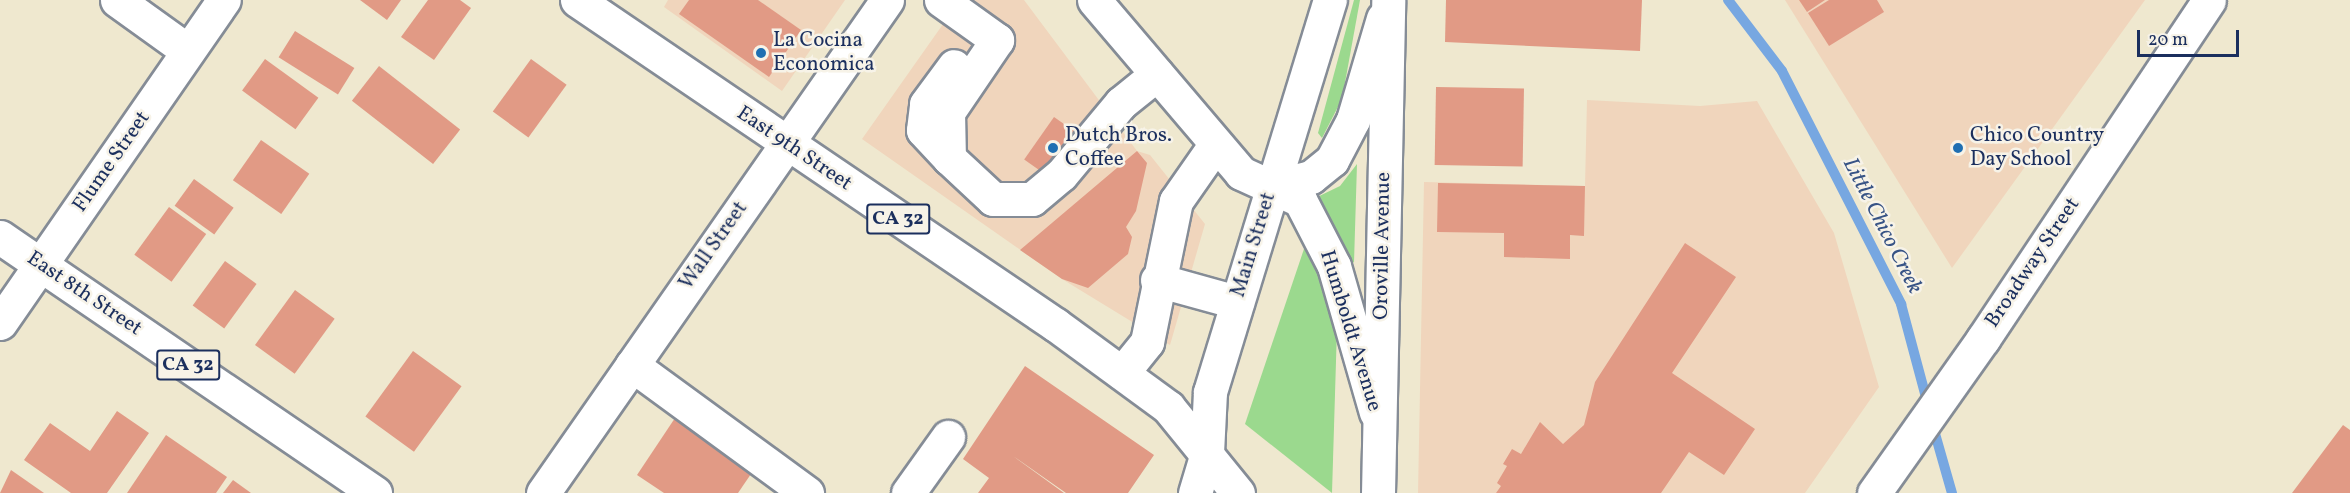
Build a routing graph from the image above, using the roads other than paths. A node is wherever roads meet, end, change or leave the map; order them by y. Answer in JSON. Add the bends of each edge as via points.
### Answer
{"nodes":[{"id":1,"x":117,"y":0,"type":"edge"},
{"id":2,"x":224,"y":0,"type":"edge"},
{"id":3,"x":577,"y":0,"type":"edge"},
{"id":4,"x":887,"y":0,"type":"edge"},
{"id":5,"x":941,"y":0,"type":"edge"},
{"id":6,"x":1094,"y":0,"type":"edge"},
{"id":7,"x":1330,"y":0,"type":"edge"},
{"id":8,"x":2209,"y":0,"type":"edge"},
{"id":9,"x":1388,"y":1,"type":"edge"},
{"id":10,"x":188,"y":51,"type":"junction"},
{"id":11,"x":1157,"y":74,"type":"junction"},
{"id":12,"x":785,"y":143,"type":"junction"},
{"id":13,"x":1215,"y":145,"type":"junction"},
{"id":14,"x":1271,"y":187,"type":"junction"},
{"id":15,"x":0,"y":237,"type":"edge"},
{"id":16,"x":40,"y":265,"type":"junction"},
{"id":17,"x":1157,"y":280,"type":"junction"},
{"id":18,"x":1237,"y":302,"type":"junction"},
{"id":19,"x":0,"y":323,"type":"edge"},
{"id":20,"x":632,"y":365,"type":"junction"},
{"id":21,"x":1122,"y":373,"type":"junction"},
{"id":22,"x":1380,"y":428,"type":"junction"},
{"id":23,"x":948,"y":437,"type":"dead end"},
{"id":24,"x":1207,"y":453,"type":"junction"},
{"id":25,"x":1880,"y":485,"type":"edge"},
{"id":26,"x":375,"y":493,"type":"edge"},
{"id":27,"x":543,"y":493,"type":"edge"},
{"id":28,"x":807,"y":493,"type":"edge"},
{"id":29,"x":908,"y":493,"type":"edge"},
{"id":30,"x":1195,"y":493,"type":"edge"},
{"id":31,"x":1238,"y":493,"type":"edge"},
{"id":32,"x":1378,"y":493,"type":"edge"}],
"edges":[{"from":1,"to":10,"type":"street"},
{"from":2,"to":10,"type":"street","name":"Flume Street"},
{"from":3,"to":12,"type":"street","name":"East 9th Street","number":"CA 32"},
{"from":4,"to":12,"type":"street","name":"Wall Street"},
{"from":5,"to":11,"type":"street","via":[[983,29],[926,104],[923,130],[993,199],[1032,199],[1061,175],[1121,103]]},
{"from":6,"to":11,"type":"street","name":"Humboldt Avenue"},
{"from":7,"to":14,"type":"street","name":"Main Street"},
{"from":8,"to":25,"type":"street","name":"Broadway Street","via":[[1983,339]]},
{"from":9,"to":14,"type":"street","via":[[1353,120],[1340,148],[1317,174]]},
{"from":9,"to":22,"type":"street","name":"Oroville Avenue"},
{"from":10,"to":16,"type":"street","name":"Flume Street"},
{"from":11,"to":13,"type":"street","name":"Humboldt Avenue"},
{"from":12,"to":20,"type":"street","name":"Wall Street"},
{"from":12,"to":21,"type":"street","name":"East 9th Street","number":"CA 32"},
{"from":13,"to":14,"type":"street","name":"Humboldt Avenue","via":[[1241,173]]},
{"from":13,"to":17,"type":"street","via":[[1176,201]]},
{"from":14,"to":18,"type":"street","name":"Main Street"},
{"from":14,"to":22,"type":"street","name":"Humboldt Avenue","via":[[1300,200],[1328,251]]},
{"from":15,"to":16,"type":"street","name":"East 8th Street","number":"CA 32"},
{"from":16,"to":19,"type":"street","name":"Flume Street"},
{"from":16,"to":26,"type":"street","name":"East 8th Street","number":"CA 32"},
{"from":17,"to":18,"type":"street"},
{"from":17,"to":21,"type":"street","via":[[1147,342]]},
{"from":18,"to":24,"type":"street","name":"Main Street","via":[[1210,392]]},
{"from":20,"to":27,"type":"street","name":"Wall Street"},
{"from":20,"to":28,"type":"street"},
{"from":21,"to":24,"type":"street","name":"East 9th Street","number":"CA 32","via":[[1168,407]]},
{"from":22,"to":32,"type":"street","name":"Oroville Avenue"},
{"from":23,"to":29,"type":"street"},
{"from":24,"to":30,"type":"street","name":"Main Street"},
{"from":24,"to":31,"type":"street","number":"CA 32"}]}
